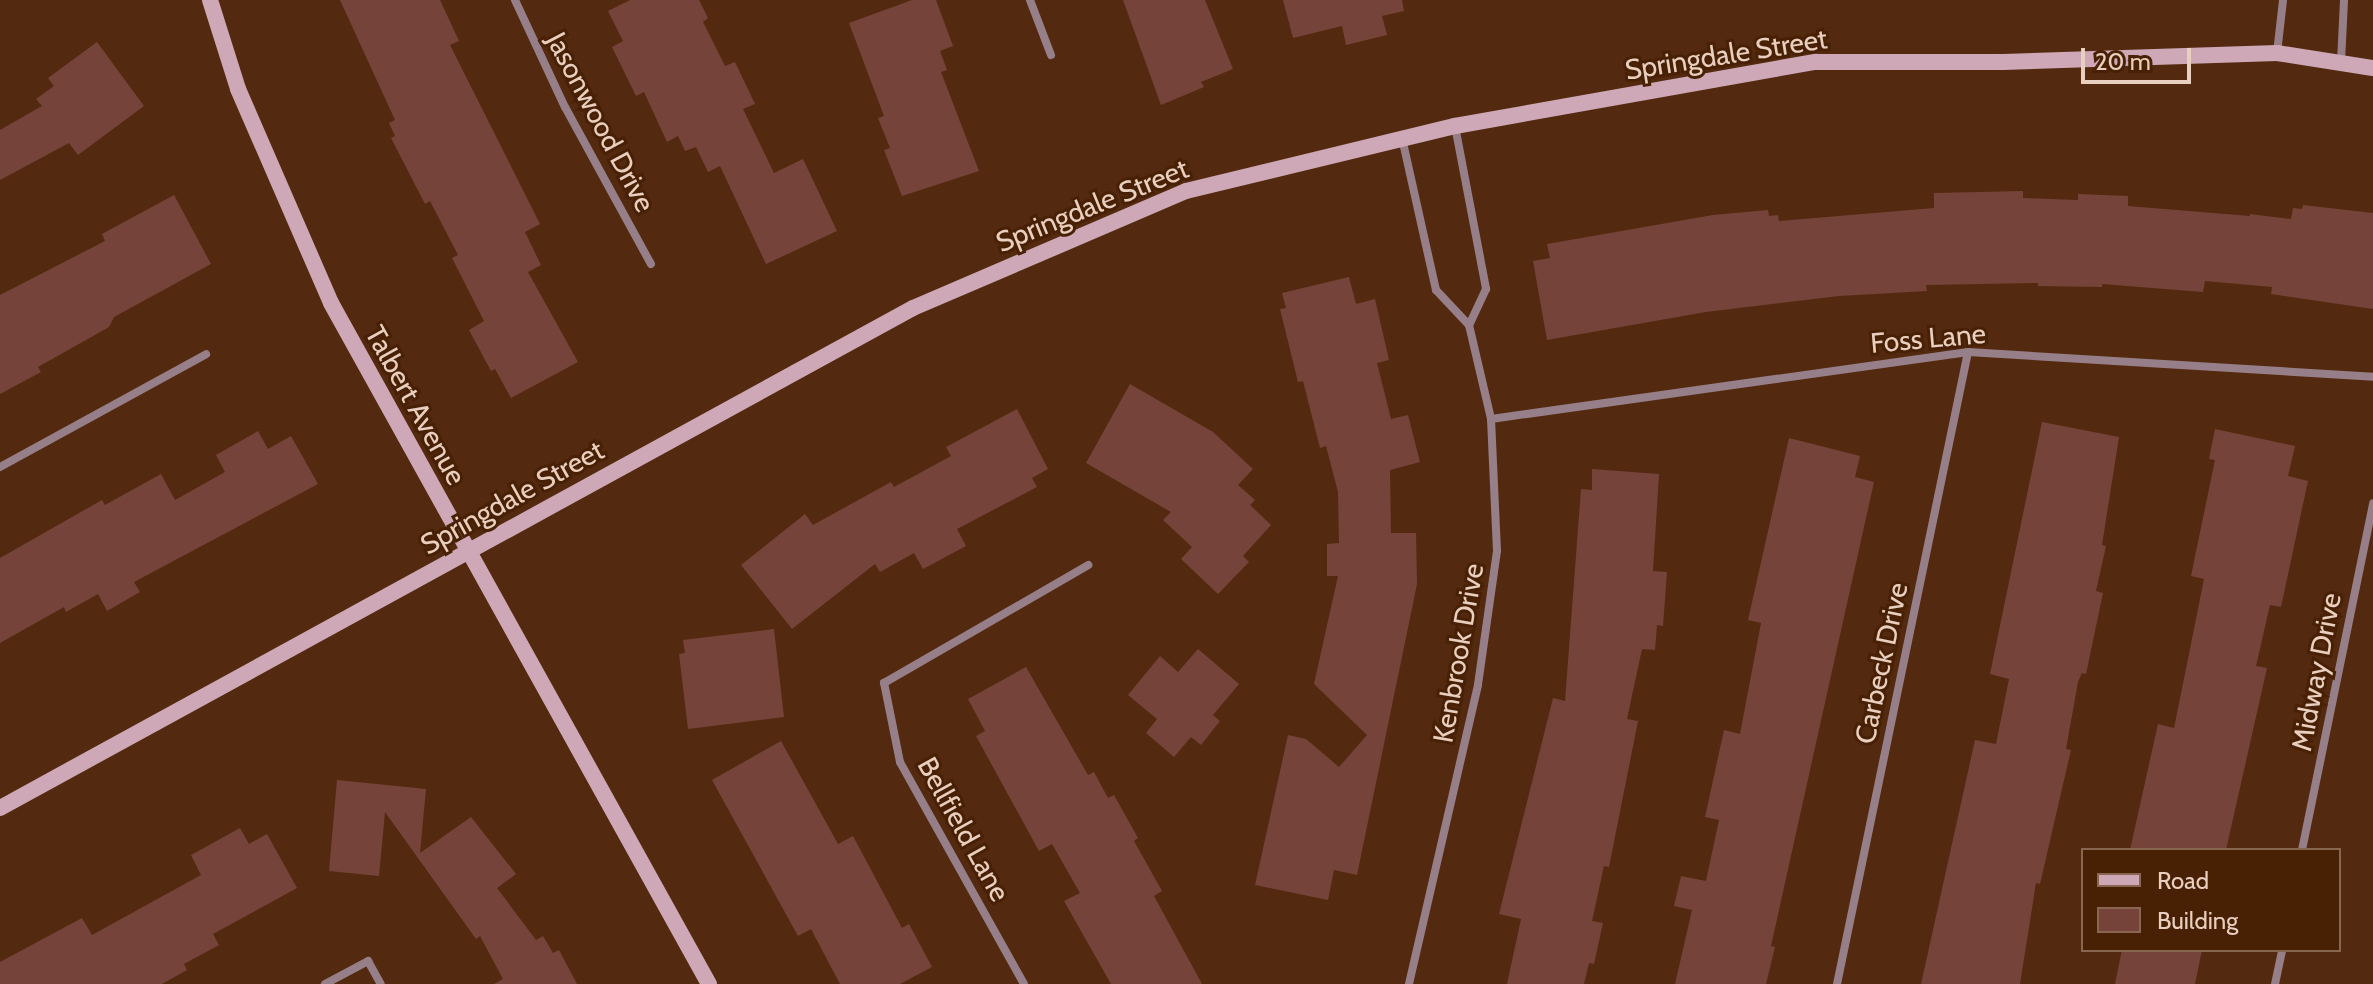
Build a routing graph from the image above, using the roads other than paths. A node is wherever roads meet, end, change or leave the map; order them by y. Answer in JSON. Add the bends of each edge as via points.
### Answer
{"nodes":[{"id":1,"x":210,"y":0,"type":"edge"},
{"id":2,"x":515,"y":0,"type":"edge"},
{"id":3,"x":1030,"y":0,"type":"edge"},
{"id":4,"x":2283,"y":0,"type":"edge"},
{"id":5,"x":2344,"y":0,"type":"edge"},
{"id":6,"x":2277,"y":53,"type":"junction"},
{"id":7,"x":1051,"y":55,"type":"dead end"},
{"id":8,"x":2341,"y":62,"type":"junction"},
{"id":9,"x":2373,"y":68,"type":"edge"},
{"id":10,"x":1455,"y":126,"type":"junction"},
{"id":11,"x":1402,"y":138,"type":"junction"},
{"id":12,"x":651,"y":264,"type":"dead end"},
{"id":13,"x":1469,"y":325,"type":"junction"},
{"id":14,"x":1968,"y":352,"type":"junction"},
{"id":15,"x":206,"y":354,"type":"dead end"},
{"id":16,"x":2373,"y":377,"type":"edge"},
{"id":17,"x":1491,"y":419,"type":"junction"},
{"id":18,"x":0,"y":467,"type":"edge"},
{"id":19,"x":2373,"y":503,"type":"edge"},
{"id":20,"x":466,"y":552,"type":"junction"},
{"id":21,"x":1088,"y":565,"type":"dead end"},
{"id":22,"x":0,"y":808,"type":"edge"},
{"id":23,"x":2302,"y":848,"type":"edge"},
{"id":24,"x":2282,"y":952,"type":"edge"},
{"id":25,"x":325,"y":984,"type":"edge"},
{"id":26,"x":381,"y":984,"type":"edge"},
{"id":27,"x":709,"y":984,"type":"edge"},
{"id":28,"x":1024,"y":984,"type":"edge"},
{"id":29,"x":1409,"y":984,"type":"edge"},
{"id":30,"x":1837,"y":984,"type":"edge"},
{"id":31,"x":2275,"y":984,"type":"edge"}],
"edges":[{"from":1,"to":20,"type":"street","name":"Talbert Avenue","via":[[238,89],[331,303]]},
{"from":2,"to":12,"type":"street","name":"Jasonwood Drive","via":[[565,107]]},
{"from":3,"to":7,"type":"street"},
{"from":4,"to":6,"type":"street"},
{"from":5,"to":8,"type":"street"},
{"from":6,"to":8,"type":"street","name":"Springdale Street"},
{"from":6,"to":10,"type":"street","name":"Springdale Street","via":[[1816,62]]},
{"from":8,"to":9,"type":"street","name":"Springdale Street"},
{"from":10,"to":11,"type":"street","name":"Springdale Street"},
{"from":10,"to":13,"type":"street","via":[[1486,289]]},
{"from":11,"to":13,"type":"street","via":[[1436,290]]},
{"from":11,"to":20,"type":"street","name":"Springdale Street","via":[[1186,191],[913,308]]},
{"from":13,"to":17,"type":"street","name":"Kenbrook Drive"},
{"from":14,"to":16,"type":"street","name":"Foss Lane"},
{"from":14,"to":17,"type":"street","name":"Foss Lane"},
{"from":14,"to":30,"type":"street","name":"Carbeck Drive"},
{"from":15,"to":18,"type":"street"},
{"from":17,"to":29,"type":"street","name":"Kenbrook Drive","via":[[1497,551],[1481,670]]},
{"from":19,"to":23,"type":"street","name":"Midway Drive"},
{"from":20,"to":22,"type":"street","name":"Springdale Street"},
{"from":20,"to":27,"type":"street","name":"Talbert Avenue"},
{"from":21,"to":28,"type":"street","name":"Bellfield Lane","via":[[884,683],[900,762]]},
{"from":24,"to":31,"type":"street"},
{"from":25,"to":26,"type":"street","via":[[368,961]]}]}
